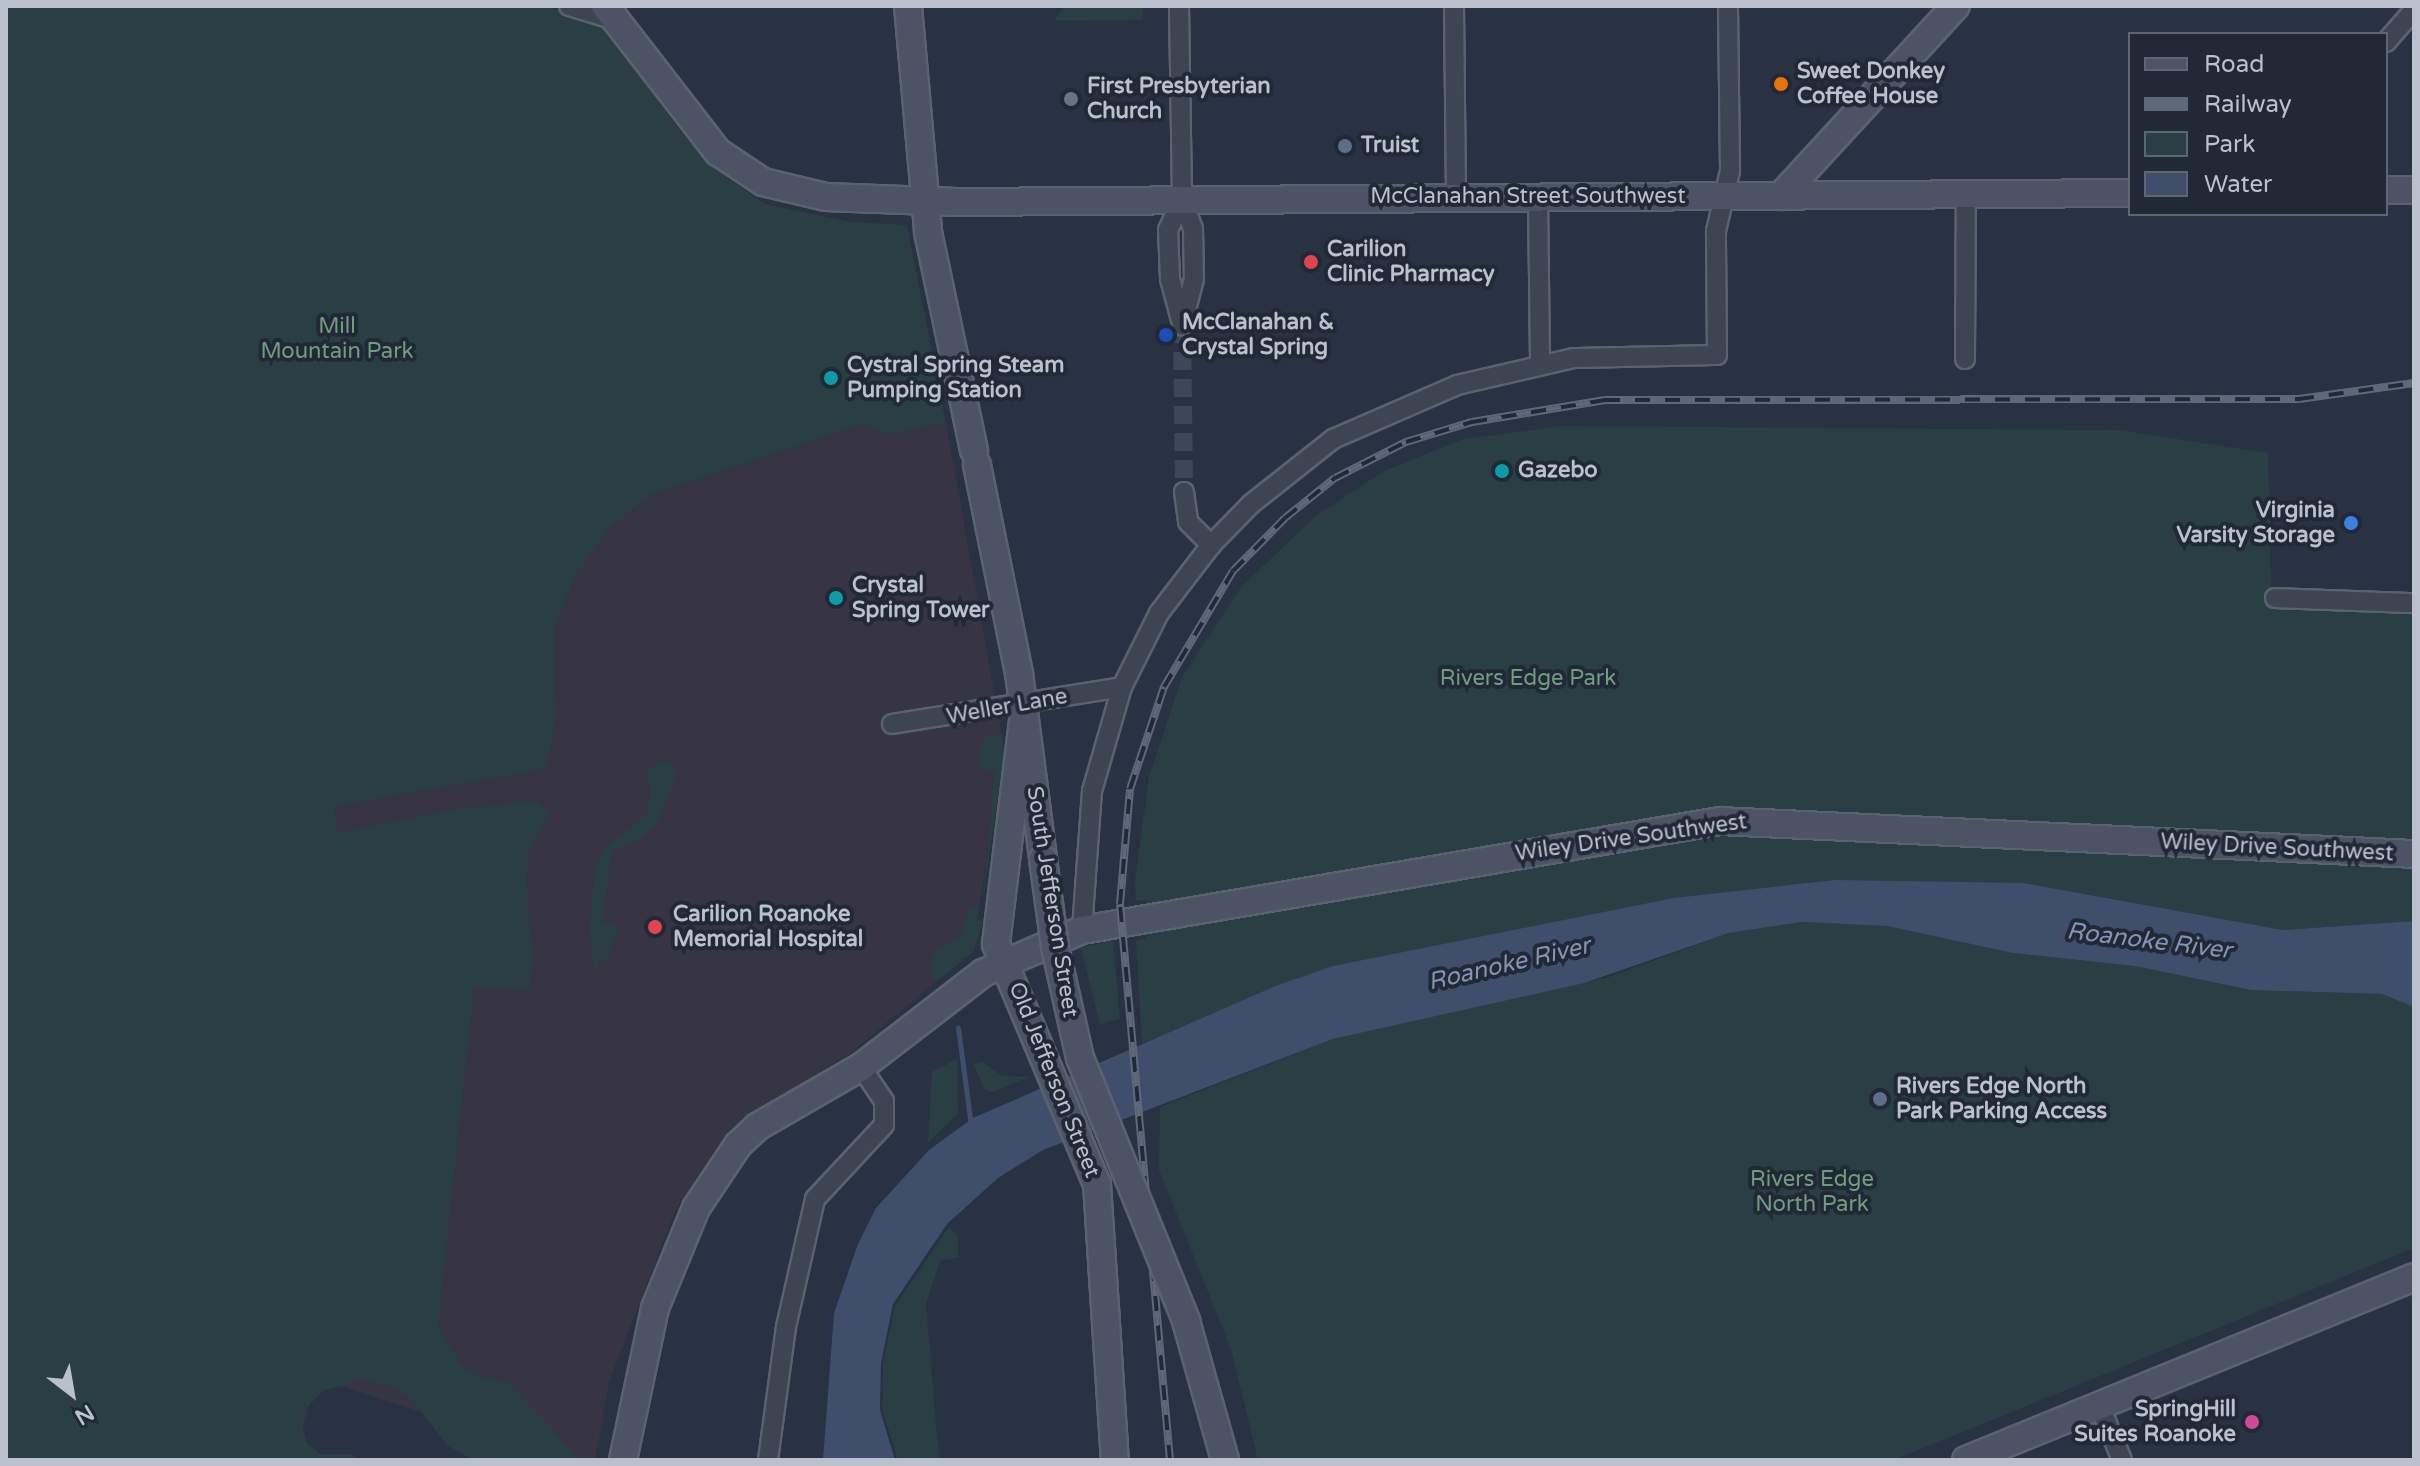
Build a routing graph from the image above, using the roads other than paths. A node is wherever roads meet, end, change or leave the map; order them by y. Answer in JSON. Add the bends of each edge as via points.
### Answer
{"nodes":[{"id":1,"x":569,"y":6,"type":"edge"},
{"id":2,"x":908,"y":6,"type":"edge"},
{"id":3,"x":1179,"y":6,"type":"edge"},
{"id":4,"x":1454,"y":6,"type":"edge"},
{"id":5,"x":1728,"y":6,"type":"edge"},
{"id":6,"x":1956,"y":6,"type":"edge"},
{"id":7,"x":2414,"y":10,"type":"edge"},
{"id":8,"x":610,"y":13,"type":"edge"},
{"id":9,"x":2388,"y":40,"type":"edge"},
{"id":10,"x":2388,"y":190,"type":"edge"},
{"id":11,"x":2414,"y":190,"type":"edge"},
{"id":12,"x":2128,"y":193,"type":"edge"},
{"id":13,"x":1966,"y":194,"type":"junction"},
{"id":14,"x":1725,"y":196,"type":"junction"},
{"id":15,"x":1781,"y":196,"type":"junction"},
{"id":16,"x":1538,"y":197,"type":"junction"},
{"id":17,"x":1456,"y":198,"type":"junction"},
{"id":18,"x":1182,"y":200,"type":"junction"},
{"id":19,"x":926,"y":201,"type":"junction"},
{"id":20,"x":1965,"y":359,"type":"dead end"},
{"id":21,"x":1540,"y":363,"type":"junction"},
{"id":22,"x":1184,"y":492,"type":"tunnel mouth"},
{"id":23,"x":1211,"y":545,"type":"junction"},
{"id":24,"x":2275,"y":598,"type":"dead end"},
{"id":25,"x":2414,"y":603,"type":"edge"},
{"id":26,"x":1122,"y":687,"type":"junction"},
{"id":27,"x":1025,"y":704,"type":"junction"},
{"id":28,"x":892,"y":724,"type":"dead end"},
{"id":29,"x":2414,"y":854,"type":"edge"},
{"id":30,"x":1082,"y":930,"type":"junction"},
{"id":31,"x":1004,"y":961,"type":"junction"},
{"id":32,"x":861,"y":1067,"type":"junction"},
{"id":33,"x":2414,"y":1277,"type":"edge"},
{"id":34,"x":2099,"y":1404,"type":"junction"},
{"id":35,"x":623,"y":1460,"type":"edge"},
{"id":36,"x":768,"y":1460,"type":"edge"},
{"id":37,"x":1115,"y":1460,"type":"edge"},
{"id":38,"x":1225,"y":1460,"type":"edge"},
{"id":39,"x":1966,"y":1460,"type":"edge"},
{"id":40,"x":2122,"y":1460,"type":"edge"}],
"edges":[{"from":1,"to":8,"type":"street"},
{"from":2,"to":19,"type":"street","name":"South Jefferson Street"},
{"from":3,"to":18,"type":"street"},
{"from":4,"to":17,"type":"street"},
{"from":5,"to":14,"type":"street","via":[[1730,171]]},
{"from":6,"to":15,"type":"street"},
{"from":7,"to":9,"type":"street"},
{"from":8,"to":19,"type":"street","name":"McClanahan Street Southwest","via":[[704,137],[744,171],[788,190],[826,197]]},
{"from":10,"to":11,"type":"street"},
{"from":12,"to":13,"type":"street","name":"McClanahan Street Southwest"},
{"from":13,"to":15,"type":"street","name":"McClanahan Street Southwest"},
{"from":13,"to":20,"type":"street"},
{"from":14,"to":15,"type":"street","name":"McClanahan Street Southwest"},
{"from":14,"to":16,"type":"street","name":"McClanahan Street Southwest"},
{"from":14,"to":21,"type":"street","via":[[1716,231],[1717,355]]},
{"from":16,"to":17,"type":"street","name":"McClanahan Street Southwest"},
{"from":16,"to":21,"type":"street"},
{"from":17,"to":18,"type":"street","name":"McClanahan Street Southwest"},
{"from":18,"to":18,"type":"street","via":[[1168,230],[1170,279],[1182,325],[1194,279],[1193,229]]},
{"from":18,"to":19,"type":"street","name":"McClanahan Street Southwest"},
{"from":19,"to":27,"type":"street","name":"South Jefferson Street"},
{"from":21,"to":23,"type":"street","via":[[1457,385],[1367,420],[1301,461]]},
{"from":22,"to":23,"type":"street","via":[[1188,522]]},
{"from":23,"to":26,"type":"street","via":[[1159,613]]},
{"from":24,"to":25,"type":"street"},
{"from":26,"to":27,"type":"street","name":"Weller Lane"},
{"from":26,"to":30,"type":"street","via":[[1092,791]]},
{"from":27,"to":28,"type":"street","name":"Weller Lane"},
{"from":27,"to":31,"type":"street","name":"Old Jefferson Street","via":[[994,927]]},
{"from":27,"to":38,"type":"street","name":"South Jefferson Street","bridge":true,"via":[[1055,947],[1080,1058],[1186,1321]]},
{"from":29,"to":30,"type":"street","name":"Wiley Drive Southwest","via":[[1720,821]]},
{"from":30,"to":31,"type":"street","name":"Wiley Drive Southwest"},
{"from":31,"to":32,"type":"street","name":"Wiley Drive Southwest","via":[[954,993]]},
{"from":31,"to":37,"type":"street","name":"Old Jefferson Street","via":[[1092,1163]]},
{"from":32,"to":35,"type":"street","name":"Wiley Drive Southwest","via":[[757,1127],[704,1195],[655,1308]]},
{"from":32,"to":36,"type":"street","via":[[884,1101],[884,1125],[815,1199],[786,1327]]},
{"from":33,"to":34,"type":"street"},
{"from":34,"to":39,"type":"street"},
{"from":34,"to":40,"type":"street"}]}
